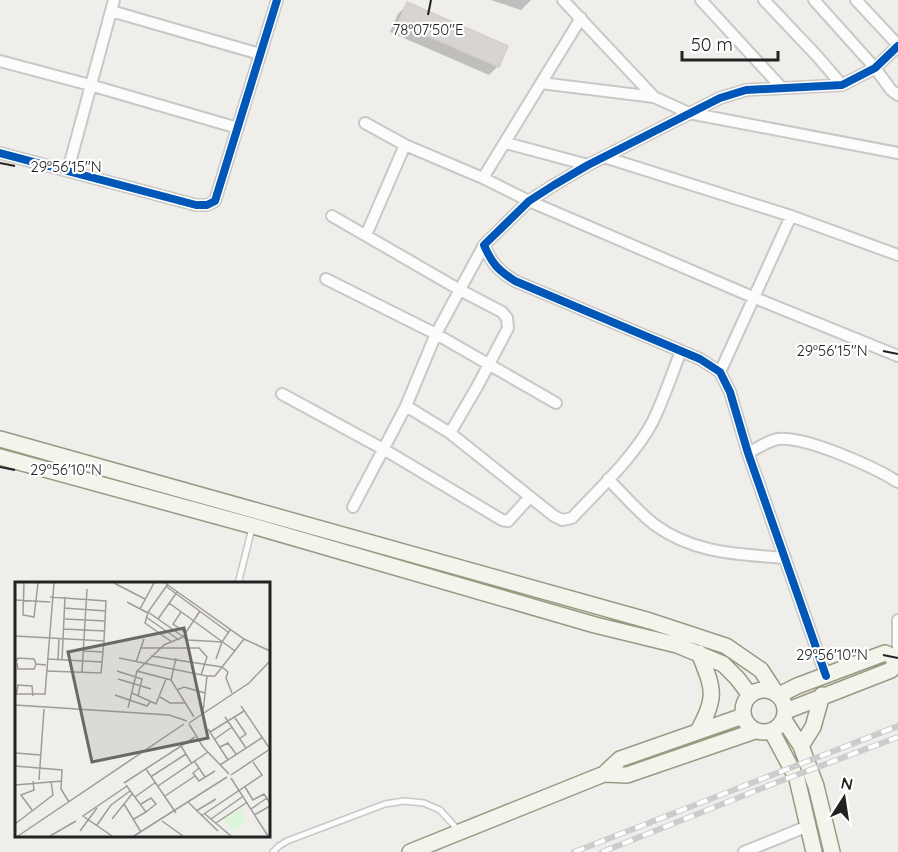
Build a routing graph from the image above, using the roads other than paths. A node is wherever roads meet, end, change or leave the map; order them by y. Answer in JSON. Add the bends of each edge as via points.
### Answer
{"nodes":[{"id":1,"x":277,"y":0,"type":"edge"},
{"id":2,"x":563,"y":0,"type":"edge"},
{"id":3,"x":701,"y":0,"type":"edge"},
{"id":4,"x":764,"y":0,"type":"edge"},
{"id":5,"x":814,"y":0,"type":"edge"},
{"id":6,"x":856,"y":0,"type":"edge"},
{"id":7,"x":113,"y":5,"type":"edge"},
{"id":8,"x":581,"y":18,"type":"junction"},
{"id":9,"x":898,"y":46,"type":"edge"},
{"id":10,"x":260,"y":54,"type":"junction"},
{"id":11,"x":0,"y":61,"type":"edge"},
{"id":12,"x":875,"y":68,"type":"junction"},
{"id":13,"x":540,"y":83,"type":"junction"},
{"id":14,"x":90,"y":85,"type":"junction"},
{"id":15,"x":842,"y":85,"type":"junction"},
{"id":16,"x":781,"y":87,"type":"junction"},
{"id":17,"x":898,"y":95,"type":"edge"},
{"id":18,"x":654,"y":97,"type":"junction"},
{"id":19,"x":689,"y":113,"type":"junction"},
{"id":20,"x":365,"y":123,"type":"dead end"},
{"id":21,"x":238,"y":128,"type":"junction"},
{"id":22,"x":506,"y":143,"type":"junction"},
{"id":23,"x":405,"y":145,"type":"junction"},
{"id":24,"x":0,"y":153,"type":"edge"},
{"id":25,"x":898,"y":153,"type":"edge"},
{"id":26,"x":604,"y":157,"type":"junction"},
{"id":27,"x":588,"y":165,"type":"junction"},
{"id":28,"x":68,"y":170,"type":"junction"},
{"id":29,"x":483,"y":178,"type":"junction"},
{"id":30,"x":529,"y":201,"type":"junction"},
{"id":31,"x":332,"y":216,"type":"dead end"},
{"id":32,"x":791,"y":216,"type":"junction"},
{"id":33,"x":366,"y":235,"type":"junction"},
{"id":34,"x":484,"y":245,"type":"junction"},
{"id":35,"x":898,"y":255,"type":"edge"},
{"id":36,"x":326,"y":279,"type":"dead end"},
{"id":37,"x":459,"y":290,"type":"junction"},
{"id":38,"x":755,"y":298,"type":"junction"},
{"id":39,"x":436,"y":334,"type":"junction"},
{"id":40,"x":681,"y":351,"type":"junction"},
{"id":41,"x":898,"y":356,"type":"edge"},
{"id":42,"x":489,"y":363,"type":"junction"},
{"id":43,"x":720,"y":372,"type":"junction"},
{"id":44,"x":282,"y":394,"type":"dead end"},
{"id":45,"x":556,"y":403,"type":"dead end"},
{"id":46,"x":406,"y":406,"type":"junction"},
{"id":47,"x":450,"y":433,"type":"junction"},
{"id":48,"x":0,"y":439,"type":"edge"},
{"id":49,"x":385,"y":450,"type":"junction"},
{"id":50,"x":748,"y":453,"type":"junction"},
{"id":51,"x":0,"y":457,"type":"edge"},
{"id":52,"x":608,"y":479,"type":"junction"},
{"id":53,"x":898,"y":482,"type":"edge"},
{"id":54,"x":530,"y":497,"type":"junction"},
{"id":55,"x":353,"y":507,"type":"dead end"},
{"id":56,"x":253,"y":526,"type":"junction"},
{"id":57,"x":785,"y":558,"type":"junction"},
{"id":58,"x":239,"y":582,"type":"edge"},
{"id":59,"x":898,"y":620,"type":"edge"},
{"id":60,"x":898,"y":647,"type":"edge"},
{"id":61,"x":699,"y":653,"type":"junction"},
{"id":62,"x":898,"y":658,"type":"edge"},
{"id":63,"x":761,"y":670,"type":"junction"},
{"id":64,"x":826,"y":676,"type":"junction"},
{"id":65,"x":797,"y":686,"type":"junction"},
{"id":66,"x":777,"y":694,"type":"junction"},
{"id":67,"x":750,"y":695,"type":"junction"},
{"id":68,"x":822,"y":695,"type":"junction"},
{"id":69,"x":785,"y":715,"type":"junction"},
{"id":70,"x":743,"y":716,"type":"junction"},
{"id":71,"x":698,"y":730,"type":"junction"},
{"id":72,"x":755,"y":731,"type":"junction"},
{"id":73,"x":772,"y":732,"type":"junction"},
{"id":74,"x":801,"y":746,"type":"junction"},
{"id":75,"x":604,"y":774,"type":"junction"},
{"id":76,"x":808,"y":826,"type":"junction"},
{"id":77,"x":460,"y":832,"type":"junction"},
{"id":78,"x":273,"y":852,"type":"edge"},
{"id":79,"x":410,"y":852,"type":"edge"},
{"id":80,"x":744,"y":852,"type":"edge"},
{"id":81,"x":814,"y":852,"type":"edge"},
{"id":82,"x":832,"y":852,"type":"edge"}],
"edges":[{"from":1,"to":10,"type":"street"},
{"from":2,"to":8,"type":"street"},
{"from":3,"to":16,"type":"street"},
{"from":4,"to":15,"type":"street"},
{"from":5,"to":12,"type":"street"},
{"from":6,"to":9,"type":"street"},
{"from":7,"to":10,"type":"street"},
{"from":7,"to":14,"type":"street"},
{"from":8,"to":13,"type":"street"},
{"from":8,"to":18,"type":"street"},
{"from":9,"to":12,"type":"street"},
{"from":10,"to":21,"type":"street"},
{"from":11,"to":14,"type":"street"},
{"from":12,"to":15,"type":"street"},
{"from":12,"to":17,"type":"street"},
{"from":13,"to":18,"type":"street"},
{"from":13,"to":22,"type":"street"},
{"from":14,"to":21,"type":"street"},
{"from":14,"to":28,"type":"street"},
{"from":15,"to":16,"type":"street"},
{"from":16,"to":19,"type":"street","via":[[746,90]]},
{"from":18,"to":19,"type":"street"},
{"from":19,"to":25,"type":"street"},
{"from":19,"to":26,"type":"street"},
{"from":20,"to":23,"type":"street"},
{"from":21,"to":28,"type":"street","via":[[215,201],[207,205]]},
{"from":22,"to":27,"type":"street"},
{"from":22,"to":29,"type":"street"},
{"from":23,"to":29,"type":"street"},
{"from":23,"to":33,"type":"street"},
{"from":24,"to":28,"type":"street"},
{"from":26,"to":27,"type":"street"},
{"from":26,"to":32,"type":"street"},
{"from":27,"to":30,"type":"street"},
{"from":29,"to":30,"type":"street"},
{"from":30,"to":34,"type":"street"},
{"from":30,"to":38,"type":"street"},
{"from":31,"to":33,"type":"street"},
{"from":32,"to":35,"type":"street"},
{"from":32,"to":38,"type":"street"},
{"from":33,"to":37,"type":"street"},
{"from":34,"to":37,"type":"street"},
{"from":34,"to":40,"type":"street","via":[[500,272],[515,281]]},
{"from":36,"to":39,"type":"street"},
{"from":37,"to":39,"type":"street"},
{"from":37,"to":42,"type":"street","via":[[507,318],[508,328]]},
{"from":38,"to":41,"type":"street"},
{"from":38,"to":43,"type":"street"},
{"from":39,"to":42,"type":"street"},
{"from":39,"to":46,"type":"street"},
{"from":40,"to":43,"type":"street"},
{"from":40,"to":52,"type":"street","via":[[652,423]]},
{"from":42,"to":45,"type":"street"},
{"from":42,"to":47,"type":"street"},
{"from":43,"to":50,"type":"street"},
{"from":44,"to":49,"type":"street"},
{"from":46,"to":47,"type":"street"},
{"from":46,"to":49,"type":"street"},
{"from":47,"to":54,"type":"street"},
{"from":48,"to":63,"type":"main road","via":[[650,621],[726,646]]},
{"from":49,"to":54,"type":"street","via":[[502,520],[513,517]]},
{"from":49,"to":55,"type":"street"},
{"from":50,"to":53,"type":"street","via":[[777,439],[806,442]]},
{"from":50,"to":57,"type":"street"},
{"from":51,"to":56,"type":"main road"},
{"from":52,"to":54,"type":"street","via":[[567,520],[554,516]]},
{"from":52,"to":57,"type":"street","via":[[653,523],[695,547]]},
{"from":56,"to":58,"type":"lane"},
{"from":56,"to":61,"type":"main road"},
{"from":57,"to":64,"type":"street"},
{"from":59,"to":60,"type":"street"},
{"from":61,"to":67,"type":"main road","via":[[723,664]]},
{"from":61,"to":71,"type":"main road","via":[[713,692],[709,711]]},
{"from":62,"to":64,"type":"main road","via":[[885,653]]},
{"from":62,"to":68,"type":"main road","via":[[891,670]]},
{"from":63,"to":65,"type":"main road"},
{"from":63,"to":66,"type":"main road"},
{"from":64,"to":65,"type":"main road"},
{"from":65,"to":66,"type":"main road"},
{"from":66,"to":67,"type":"main road","via":[[765,690]]},
{"from":66,"to":69,"type":"main road","via":[[783,701]]},
{"from":67,"to":70,"type":"main road"},
{"from":68,"to":69,"type":"main road"},
{"from":68,"to":74,"type":"main road","via":[[813,727]]},
{"from":69,"to":73,"type":"main road"},
{"from":69,"to":74,"type":"main road"},
{"from":70,"to":71,"type":"main road"},
{"from":70,"to":72,"type":"main road"},
{"from":71,"to":75,"type":"main road","via":[[620,759]]},
{"from":72,"to":73,"type":"main road"},
{"from":72,"to":75,"type":"main road","via":[[627,775]]},
{"from":73,"to":76,"type":"main road","via":[[797,779]]},
{"from":74,"to":82,"type":"main road","via":[[816,786]]},
{"from":75,"to":77,"type":"main road"},
{"from":76,"to":80,"type":"street"},
{"from":76,"to":81,"type":"main road"},
{"from":77,"to":78,"type":"lane","via":[[440,810],[404,801],[385,804],[287,840]]},
{"from":77,"to":79,"type":"main road"}]}
